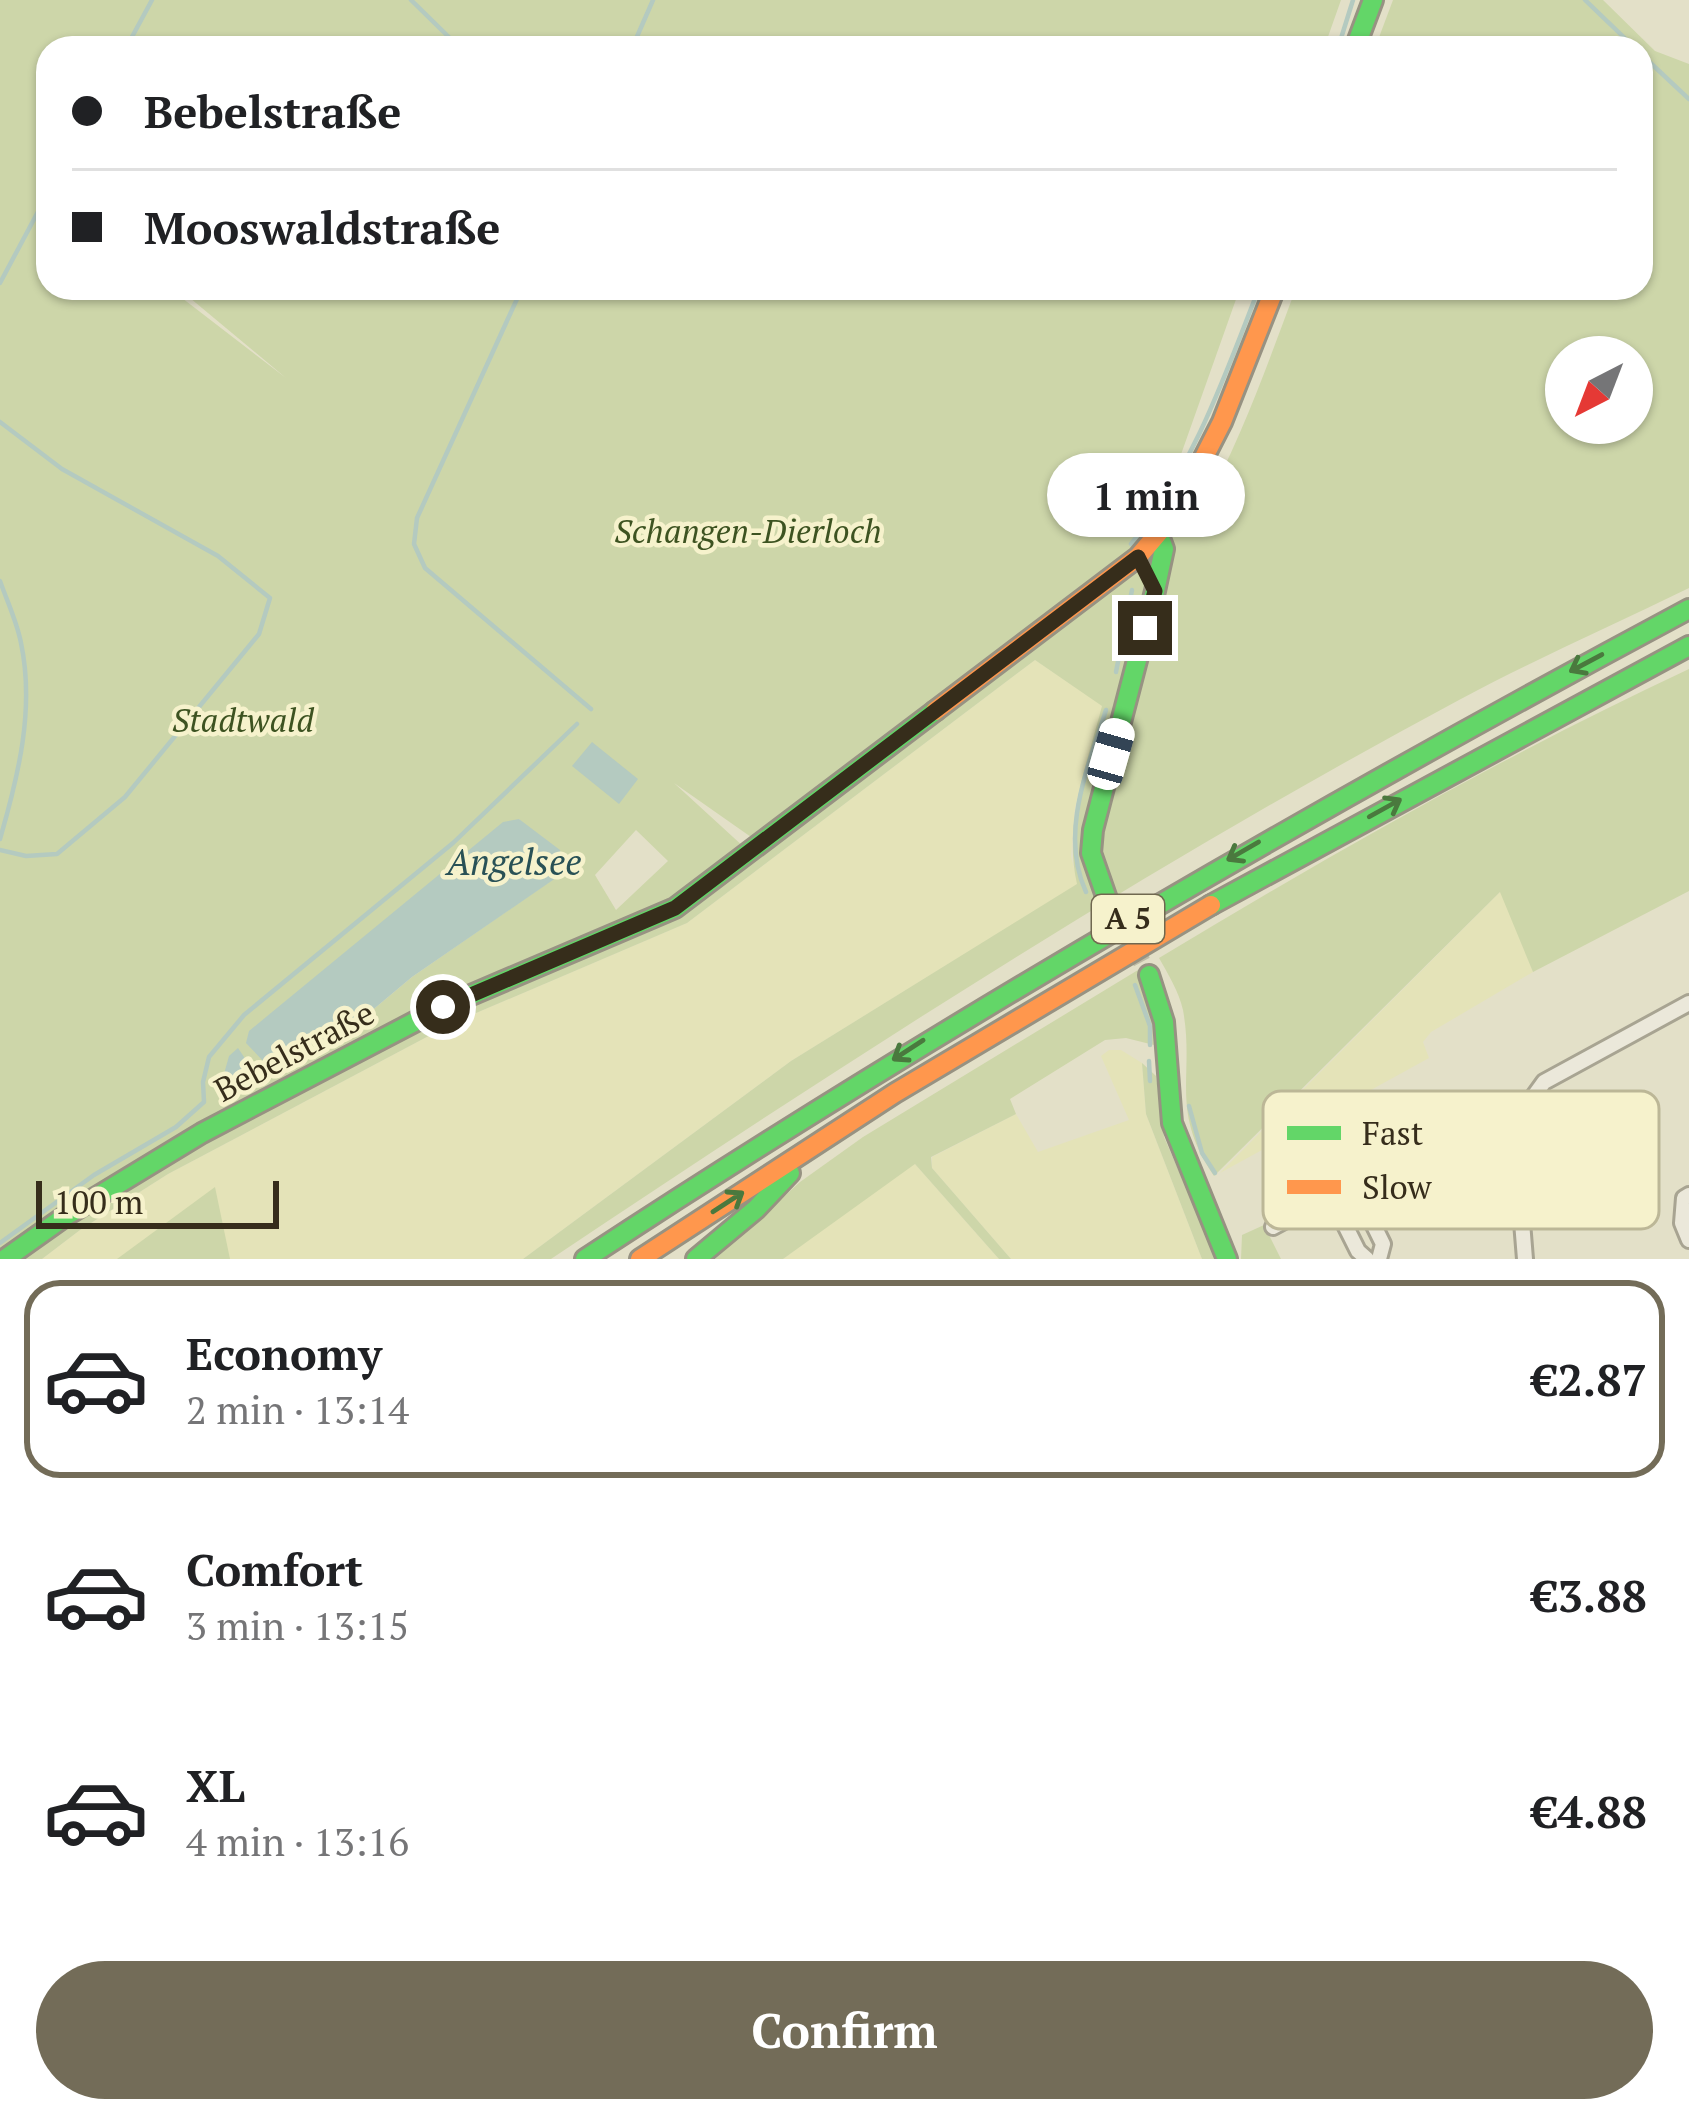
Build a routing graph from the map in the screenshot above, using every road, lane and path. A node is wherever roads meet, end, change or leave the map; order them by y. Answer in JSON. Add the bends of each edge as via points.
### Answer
{"nodes":[{"id":1,"x":1373,"y":0,"type":"edge"},
{"id":2,"x":1360,"y":36,"type":"edge"},
{"id":3,"x":1270,"y":300,"type":"edge"},
{"id":4,"x":1159,"y":533,"type":"junction"},
{"id":5,"x":1138,"y":557,"type":"junction"},
{"id":6,"x":1155,"y":591,"type":"junction"},
{"id":7,"x":1689,"y":609,"type":"edge"},
{"id":8,"x":1689,"y":646,"type":"edge"},
{"id":9,"x":1107,"y":899,"type":"tunnel mouth"},
{"id":10,"x":1149,"y":975,"type":"tunnel mouth"},
{"id":11,"x":1689,"y":1003,"type":"edge"},
{"id":12,"x":1539,"y":1091,"type":"edge"},
{"id":13,"x":816,"y":1145,"type":"junction"},
{"id":14,"x":1689,"y":1195,"type":"edge"},
{"id":15,"x":1347,"y":1229,"type":"edge"},
{"id":16,"x":1376,"y":1229,"type":"edge"},
{"id":17,"x":1523,"y":1229,"type":"edge"},
{"id":18,"x":1689,"y":1240,"type":"edge"},
{"id":19,"x":5,"y":1259,"type":"edge"},
{"id":20,"x":585,"y":1259,"type":"edge"},
{"id":21,"x":640,"y":1259,"type":"edge"},
{"id":22,"x":696,"y":1259,"type":"edge"},
{"id":23,"x":1227,"y":1259,"type":"edge"},
{"id":24,"x":1367,"y":1259,"type":"edge"},
{"id":25,"x":1379,"y":1259,"type":"edge"},
{"id":26,"x":1525,"y":1259,"type":"edge"}],
"edges":[{"from":1,"to":2,"type":"main road"},
{"from":3,"to":4,"type":"main road","name":"Bebelstraße","via":[[1195,479]]},
{"from":4,"to":5,"type":"main road","name":"Bebelstraße"},
{"from":4,"to":6,"type":"main road","via":[[1164,550]]},
{"from":5,"to":6,"type":"main road"},
{"from":5,"to":19,"type":"main road","name":"Bebelstraße","via":[[675,908],[443,1007],[155,1160]]},
{"from":6,"to":9,"type":"main road","via":[[1093,830],[1091,853]]},
{"from":7,"to":20,"type":"main road","number":"A 5","one_way":true,"via":[[1180,887],[933,1034]]},
{"from":13,"to":8,"type":"main road","number":"A 5","one_way":true,"via":[[1286,862]]},
{"from":10,"to":23,"type":"main road","via":[[1166,1014],[1177,1136]]},
{"from":11,"to":12,"type":"street"},
{"from":21,"to":13,"type":"main road","number":"A 5","one_way":true},
{"from":13,"to":22,"type":"main road"},
{"from":14,"to":18,"type":"street","via":[[1682,1223]]},
{"from":15,"to":24,"type":"street"},
{"from":16,"to":25,"type":"street","via":[[1384,1244]]},
{"from":17,"to":26,"type":"street"}]}
